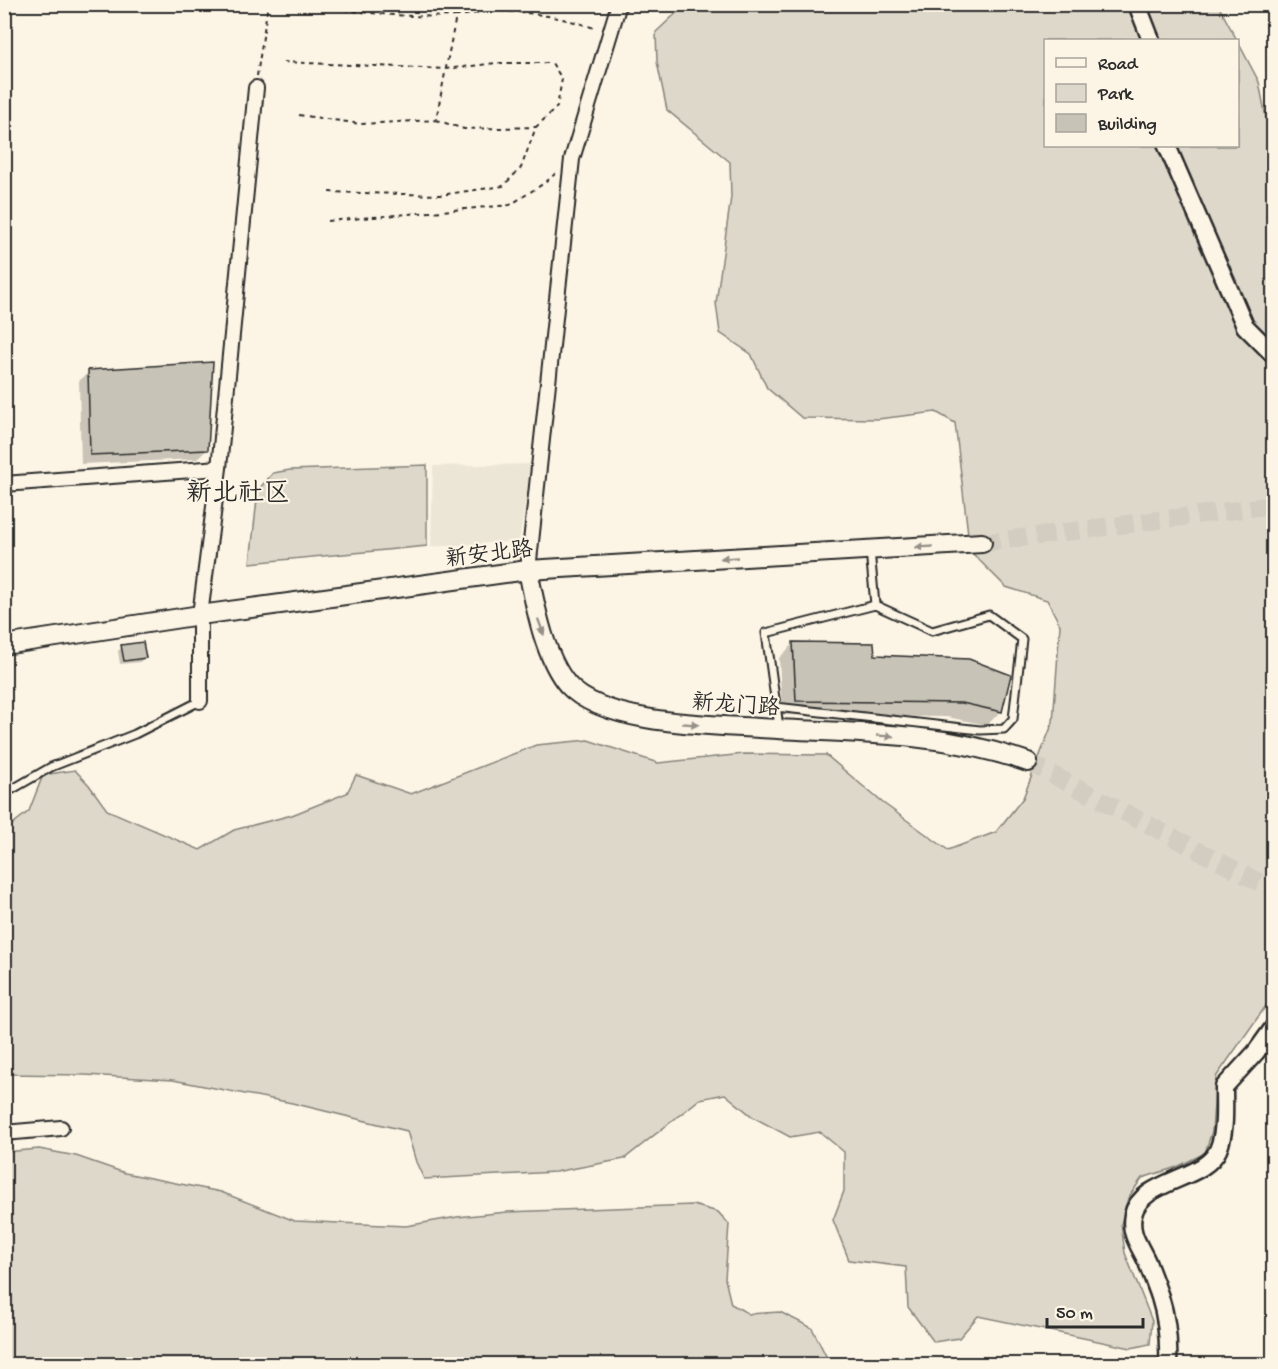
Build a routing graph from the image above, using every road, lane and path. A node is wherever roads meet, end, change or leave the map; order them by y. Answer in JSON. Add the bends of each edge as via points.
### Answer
{"nodes":[{"id":1,"x":268,"y":4,"type":"edge"},
{"id":2,"x":309,"y":4,"type":"edge"},
{"id":3,"x":491,"y":4,"type":"edge"},
{"id":4,"x":619,"y":4,"type":"edge"},
{"id":5,"x":1137,"y":4,"type":"edge"},
{"id":6,"x":497,"y":11,"type":"junction"},
{"id":7,"x":456,"y":16,"type":"junction"},
{"id":8,"x":611,"y":34,"type":"junction"},
{"id":9,"x":1151,"y":39,"type":"edge"},
{"id":10,"x":283,"y":62,"type":"dead end"},
{"id":11,"x":445,"y":69,"type":"junction"},
{"id":12,"x":256,"y":88,"type":"joint"},
{"id":13,"x":298,"y":116,"type":"dead end"},
{"id":14,"x":436,"y":120,"type":"junction"},
{"id":15,"x":536,"y":127,"type":"junction"},
{"id":16,"x":1167,"y":147,"type":"edge"},
{"id":17,"x":572,"y":159,"type":"junction"},
{"id":18,"x":326,"y":192,"type":"dead end"},
{"id":19,"x":328,"y":221,"type":"dead end"},
{"id":20,"x":1274,"y":355,"type":"edge"},
{"id":21,"x":219,"y":468,"type":"junction"},
{"id":22,"x":4,"y":484,"type":"edge"},
{"id":23,"x":982,"y":543,"type":"tunnel mouth"},
{"id":24,"x":870,"y":550,"type":"junction"},
{"id":25,"x":528,"y":570,"type":"junction"},
{"id":26,"x":874,"y":605,"type":"junction"},
{"id":27,"x":200,"y":615,"type":"junction"},
{"id":28,"x":4,"y":645,"type":"edge"},
{"id":29,"x":200,"y":701,"type":"joint"},
{"id":30,"x":776,"y":707,"type":"junction"},
{"id":31,"x":779,"y":730,"type":"junction"},
{"id":32,"x":1028,"y":762,"type":"tunnel mouth"},
{"id":33,"x":4,"y":794,"type":"edge"},
{"id":34,"x":1274,"y":1027,"type":"edge"},
{"id":35,"x":61,"y":1128,"type":"dead end"},
{"id":36,"x":4,"y":1132,"type":"edge"},
{"id":37,"x":1168,"y":1365,"type":"edge"}],
"edges":[{"from":1,"to":12,"type":"path"},
{"from":2,"to":7,"type":"path","via":[[362,13]]},
{"from":3,"to":6,"type":"path"},
{"from":4,"to":8,"type":"street"},
{"from":5,"to":9,"type":"street"},
{"from":6,"to":7,"type":"path"},
{"from":6,"to":8,"type":"path","via":[[546,15]]},
{"from":7,"to":11,"type":"path"},
{"from":8,"to":17,"type":"street"},
{"from":10,"to":11,"type":"path"},
{"from":11,"to":14,"type":"path"},
{"from":11,"to":15,"type":"path","via":[[497,63],[552,63],[562,79],[556,107]]},
{"from":12,"to":21,"type":"street"},
{"from":13,"to":14,"type":"path","via":[[361,124]]},
{"from":14,"to":15,"type":"path","via":[[464,129]]},
{"from":15,"to":18,"type":"path","via":[[521,168],[503,186],[440,195]]},
{"from":16,"to":20,"type":"street","via":[[1245,326]]},
{"from":17,"to":19,"type":"path","via":[[510,205]]},
{"from":17,"to":25,"type":"street"},
{"from":21,"to":22,"type":"street"},
{"from":21,"to":27,"type":"street"},
{"from":23,"to":24,"type":"main road","name":"新安北路","one_way":true},
{"from":24,"to":25,"type":"main road","name":"新安北路","one_way":true},
{"from":24,"to":26,"type":"lane"},
{"from":25,"to":27,"type":"main road","name":"新安北路"},
{"from":25,"to":31,"type":"main road","name":"新龙门路","one_way":true,"via":[[538,621],[554,661],[568,685],[595,704],[684,724]]},
{"from":26,"to":30,"type":"lane","via":[[766,633]]},
{"from":26,"to":30,"type":"lane","via":[[932,631],[988,615],[1022,639],[1013,719],[1004,729],[980,730]]},
{"from":27,"to":28,"type":"main road","name":"新安北路"},
{"from":27,"to":29,"type":"street"},
{"from":29,"to":33,"type":"lane","via":[[135,734],[51,767]]},
{"from":30,"to":31,"type":"lane"},
{"from":31,"to":32,"type":"main road","name":"新龙门路","one_way":true,"via":[[951,742]]},
{"from":34,"to":37,"type":"street","via":[[1224,1087],[1221,1142],[1212,1159],[1149,1193],[1133,1214],[1134,1239],[1160,1298],[1167,1330]]},
{"from":35,"to":36,"type":"street"}]}
